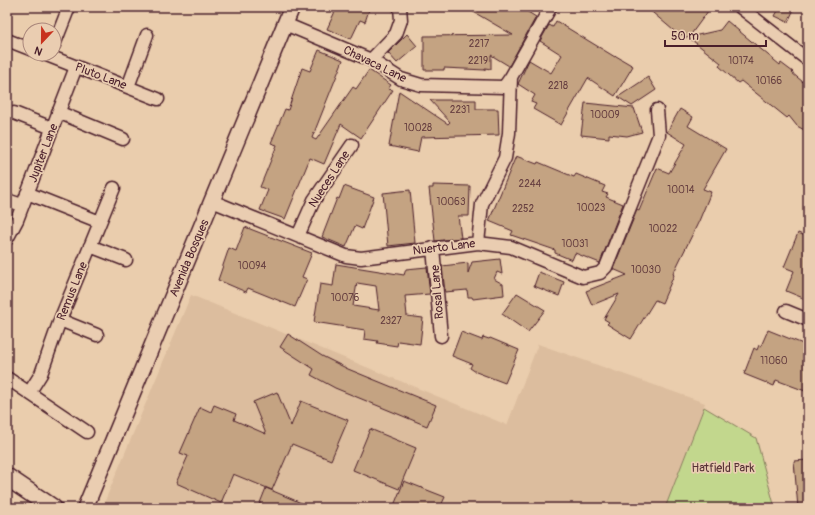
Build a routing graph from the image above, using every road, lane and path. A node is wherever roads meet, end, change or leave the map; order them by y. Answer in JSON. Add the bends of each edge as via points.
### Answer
{"nodes":[{"id":1,"x":69,"y":7,"type":"edge"},
{"id":2,"x":292,"y":7,"type":"edge"},
{"id":3,"x":400,"y":7,"type":"edge"},
{"id":4,"x":740,"y":7,"type":"edge"},
{"id":5,"x":550,"y":8,"type":"edge"},
{"id":6,"x":62,"y":24,"type":"edge"},
{"id":7,"x":285,"y":24,"type":"junction"},
{"id":8,"x":146,"y":35,"type":"dead end"},
{"id":9,"x":7,"y":40,"type":"edge"},
{"id":10,"x":22,"y":46,"type":"edge"},
{"id":11,"x":62,"y":59,"type":"edge"},
{"id":12,"x":371,"y":60,"type":"junction"},
{"id":13,"x":808,"y":60,"type":"edge"},
{"id":14,"x":76,"y":67,"type":"junction"},
{"id":15,"x":511,"y":77,"type":"junction"},
{"id":16,"x":128,"y":87,"type":"junction"},
{"id":17,"x":158,"y":99,"type":"dead end"},
{"id":18,"x":657,"y":110,"type":"dead end"},
{"id":19,"x":58,"y":112,"type":"junction"},
{"id":20,"x":14,"y":113,"type":"dead end"},
{"id":21,"x":52,"y":128,"type":"junction"},
{"id":22,"x":123,"y":139,"type":"dead end"},
{"id":23,"x":352,"y":145,"type":"dead end"},
{"id":24,"x":114,"y":188,"type":"dead end"},
{"id":25,"x":27,"y":193,"type":"junction"},
{"id":26,"x":7,"y":200,"type":"edge"},
{"id":27,"x":212,"y":201,"type":"junction"},
{"id":28,"x":22,"y":205,"type":"junction"},
{"id":29,"x":100,"y":222,"type":"junction"},
{"id":30,"x":298,"y":236,"type":"junction"},
{"id":31,"x":7,"y":238,"type":"edge"},
{"id":32,"x":478,"y":243,"type":"junction"},
{"id":33,"x":90,"y":246,"type":"junction"},
{"id":34,"x":433,"y":248,"type":"junction"},
{"id":35,"x":126,"y":260,"type":"dead end"},
{"id":36,"x":786,"y":311,"type":"dead end"},
{"id":37,"x":60,"y":320,"type":"junction"},
{"id":38,"x":808,"y":320,"type":"edge"},
{"id":39,"x":97,"y":335,"type":"dead end"},
{"id":40,"x":441,"y":336,"type":"dead end"},
{"id":41,"x":7,"y":378,"type":"edge"},
{"id":42,"x":29,"y":392,"type":"junction"},
{"id":43,"x":87,"y":432,"type":"dead end"},
{"id":44,"x":7,"y":477,"type":"edge"},
{"id":45,"x":53,"y":508,"type":"edge"},
{"id":46,"x":85,"y":508,"type":"edge"}],
"edges":[{"from":1,"to":6,"type":"street"},
{"from":2,"to":7,"type":"street","name":"Avenida Bosques"},
{"from":3,"to":12,"type":"street","via":[[402,20],[396,34]]},
{"from":4,"to":13,"type":"street"},
{"from":5,"to":15,"type":"street"},
{"from":7,"to":12,"type":"street","name":"Chavaca Lane"},
{"from":7,"to":27,"type":"street","name":"Avenida Bosques"},
{"from":8,"to":16,"type":"street"},
{"from":9,"to":10,"type":"street"},
{"from":11,"to":14,"type":"street","name":"Pluto Lane"},
{"from":12,"to":15,"type":"street","name":"Chavaca Lane","via":[[401,79],[421,85],[504,87]]},
{"from":14,"to":16,"type":"street","name":"Pluto Lane"},
{"from":14,"to":19,"type":"street","name":"Jupiter Lane"},
{"from":15,"to":32,"type":"street","via":[[509,133],[505,158],[482,204]]},
{"from":16,"to":17,"type":"street","name":"Pluto Lane"},
{"from":18,"to":32,"type":"street","name":"Nuerto Lane","via":[[659,135],[606,267],[600,273],[583,278],[511,247]]},
{"from":19,"to":21,"type":"street","name":"Jupiter Lane"},
{"from":19,"to":22,"type":"street"},
{"from":20,"to":21,"type":"street"},
{"from":21,"to":25,"type":"street","name":"Jupiter Lane"},
{"from":23,"to":30,"type":"street","name":"Nueces Lane","via":[[314,200]]},
{"from":24,"to":29,"type":"street","name":"Remus Lane"},
{"from":25,"to":28,"type":"street","name":"Jupiter Lane"},
{"from":25,"to":29,"type":"street"},
{"from":26,"to":28,"type":"street"},
{"from":27,"to":30,"type":"street","name":"Nuerto Lane"},
{"from":27,"to":46,"type":"street","name":"Avenida Bosques"},
{"from":28,"to":31,"type":"street","name":"Jupiter Lane"},
{"from":29,"to":33,"type":"street","name":"Remus Lane"},
{"from":30,"to":34,"type":"street","name":"Nuerto Lane","via":[[346,256],[361,258]]},
{"from":32,"to":34,"type":"street","name":"Nuerto Lane"},
{"from":33,"to":35,"type":"street"},
{"from":33,"to":37,"type":"street","name":"Remus Lane"},
{"from":34,"to":40,"type":"street","name":"Rosal Lane"},
{"from":36,"to":38,"type":"street"},
{"from":37,"to":39,"type":"street"},
{"from":37,"to":42,"type":"street","name":"Remus Lane","via":[[41,374]]},
{"from":41,"to":42,"type":"street"},
{"from":42,"to":43,"type":"street"},
{"from":44,"to":45,"type":"main road"}]}
